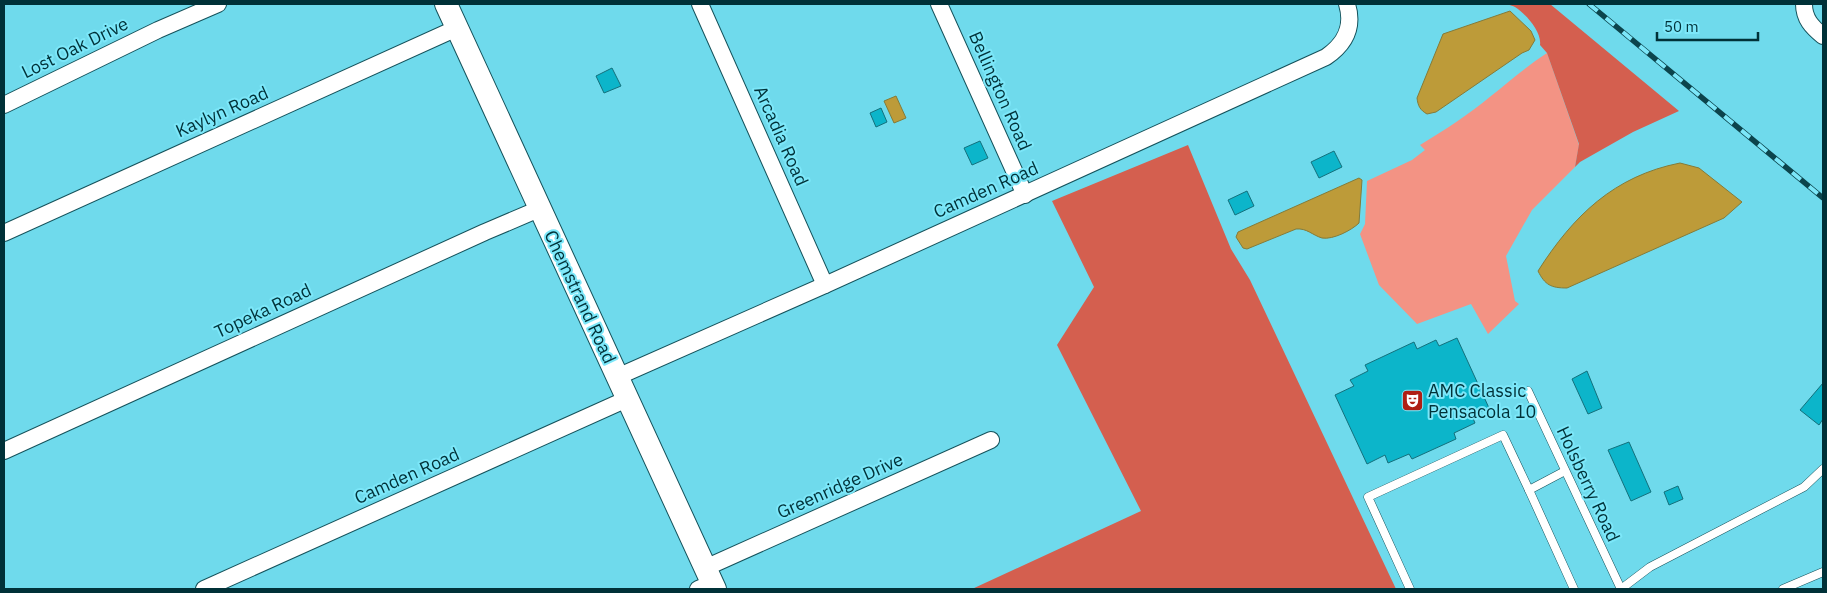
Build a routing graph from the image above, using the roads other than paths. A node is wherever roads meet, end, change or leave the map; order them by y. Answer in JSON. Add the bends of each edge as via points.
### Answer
{"nodes":[{"id":1,"x":218,"y":4,"type":"edge"},
{"id":2,"x":446,"y":4,"type":"edge"},
{"id":3,"x":700,"y":4,"type":"edge"},
{"id":4,"x":939,"y":4,"type":"edge"},
{"id":5,"x":1804,"y":4,"type":"edge"},
{"id":6,"x":1348,"y":10,"type":"edge"},
{"id":7,"x":457,"y":28,"type":"junction"},
{"id":8,"x":1823,"y":36,"type":"edge"},
{"id":9,"x":4,"y":104,"type":"edge"},
{"id":10,"x":1024,"y":195,"type":"junction"},
{"id":11,"x":539,"y":209,"type":"junction"},
{"id":12,"x":4,"y":233,"type":"edge"},
{"id":13,"x":825,"y":285,"type":"junction"},
{"id":14,"x":617,"y":378,"type":"junction"},
{"id":15,"x":1528,"y":391,"type":"dead end"},
{"id":16,"x":627,"y":399,"type":"junction"},
{"id":17,"x":991,"y":440,"type":"dead end"},
{"id":18,"x":4,"y":451,"type":"edge"},
{"id":19,"x":1823,"y":469,"type":"edge"},
{"id":20,"x":1565,"y":470,"type":"junction"},
{"id":21,"x":1529,"y":490,"type":"junction"},
{"id":22,"x":1823,"y":572,"type":"edge"},
{"id":23,"x":707,"y":582,"type":"edge"},
{"id":24,"x":204,"y":589,"type":"edge"},
{"id":25,"x":1410,"y":589,"type":"edge"},
{"id":26,"x":1574,"y":589,"type":"edge"},
{"id":27,"x":1621,"y":589,"type":"edge"},
{"id":28,"x":1783,"y":589,"type":"edge"}],
"edges":[{"from":1,"to":9,"type":"street","name":"Lost Oak Drive"},
{"from":2,"to":7,"type":"street","name":"Chemstrand Road"},
{"from":3,"to":13,"type":"street","name":"Arcadia Road"},
{"from":4,"to":10,"type":"street","name":"Bellington Road"},
{"from":5,"to":8,"type":"street","via":[[1807,21]]},
{"from":6,"to":10,"type":"street","name":"Camden Road","via":[[1344,41],[1326,57]]},
{"from":7,"to":11,"type":"street","name":"Chemstrand Road"},
{"from":7,"to":12,"type":"street","name":"Kaylyn Road"},
{"from":10,"to":13,"type":"street","name":"Camden Road"},
{"from":11,"to":14,"type":"street","name":"Chemstrand Road"},
{"from":11,"to":18,"type":"street","name":"Topeka Road"},
{"from":13,"to":14,"type":"street","name":"Camden Road"},
{"from":14,"to":16,"type":"street","name":"Chemstrand Road"},
{"from":15,"to":20,"type":"lane","name":"Holsberry Road"},
{"from":16,"to":23,"type":"street","name":"Chemstrand Road"},
{"from":16,"to":24,"type":"street","name":"Camden Road"},
{"from":17,"to":23,"type":"street","name":"Greenridge Drive"},
{"from":19,"to":27,"type":"lane","via":[[1804,487],[1650,567]]},
{"from":20,"to":21,"type":"lane"},
{"from":20,"to":27,"type":"lane","name":"Holsberry Road"},
{"from":21,"to":25,"type":"lane","via":[[1503,434],[1368,497]]},
{"from":21,"to":26,"type":"lane"},
{"from":22,"to":28,"type":"lane"}]}
